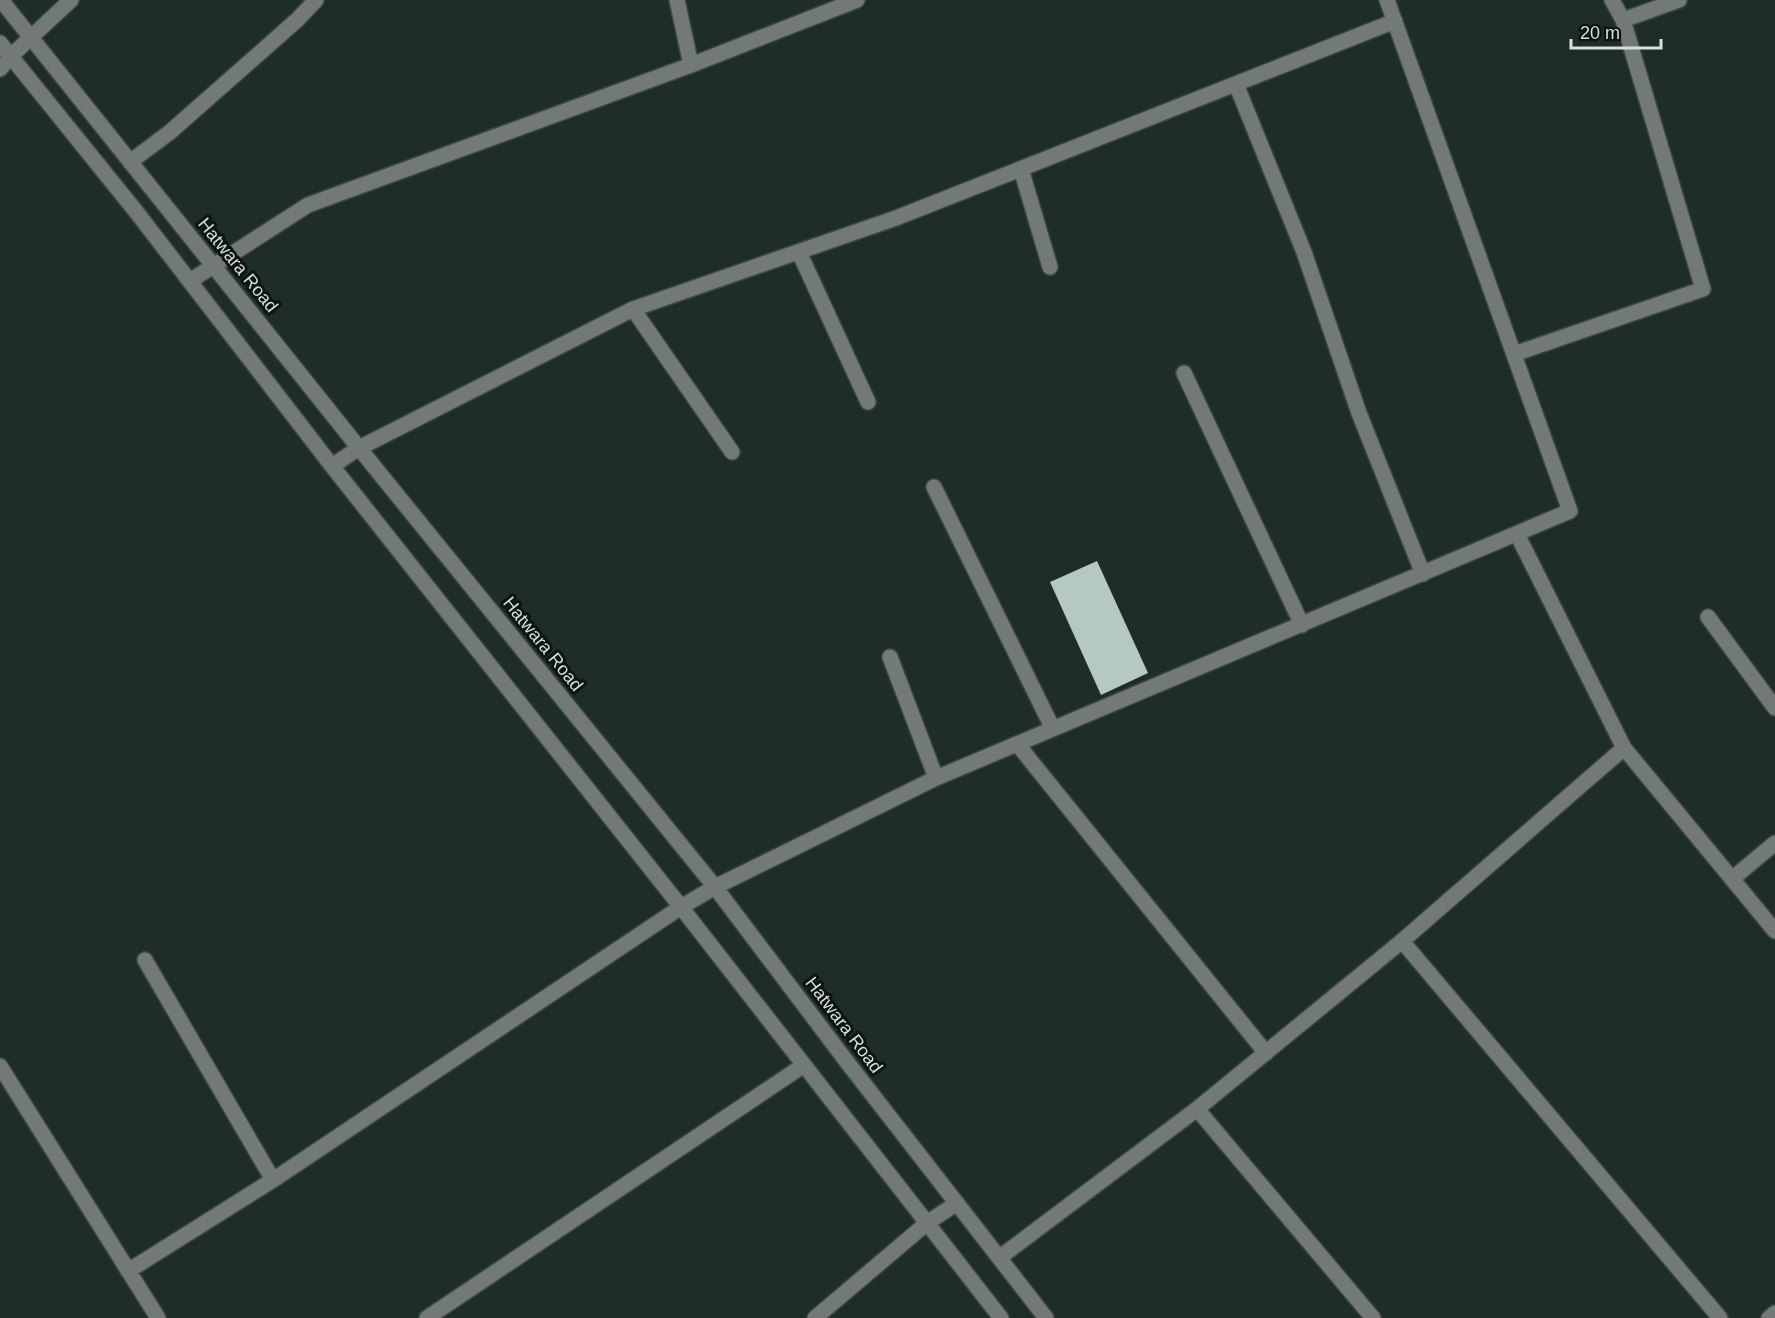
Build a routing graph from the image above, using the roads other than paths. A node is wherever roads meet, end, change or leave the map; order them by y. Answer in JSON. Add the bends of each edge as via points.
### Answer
{"nodes":[{"id":1,"x":1,"y":0,"type":"edge"},
{"id":2,"x":71,"y":0,"type":"edge"},
{"id":3,"x":316,"y":0,"type":"edge"},
{"id":4,"x":677,"y":0,"type":"edge"},
{"id":5,"x":857,"y":0,"type":"edge"},
{"id":6,"x":1387,"y":0,"type":"edge"},
{"id":7,"x":1612,"y":0,"type":"edge"},
{"id":8,"x":1679,"y":0,"type":"edge"},
{"id":9,"x":1623,"y":20,"type":"junction"},
{"id":10,"x":1395,"y":21,"type":"junction"},
{"id":11,"x":32,"y":38,"type":"junction"},
{"id":12,"x":0,"y":43,"type":"edge"},
{"id":13,"x":10,"y":56,"type":"junction"},
{"id":14,"x":691,"y":64,"type":"junction"},
{"id":15,"x":0,"y":69,"type":"edge"},
{"id":16,"x":1236,"y":84,"type":"junction"},
{"id":17,"x":130,"y":162,"type":"junction"},
{"id":18,"x":1021,"y":169,"type":"junction"},
{"id":19,"x":799,"y":252,"type":"junction"},
{"id":20,"x":213,"y":265,"type":"junction"},
{"id":21,"x":1050,"y":267,"type":"dead end"},
{"id":22,"x":190,"y":281,"type":"junction"},
{"id":23,"x":633,"y":309,"type":"junction"},
{"id":24,"x":1514,"y":354,"type":"junction"},
{"id":25,"x":1184,"y":373,"type":"dead end"},
{"id":26,"x":868,"y":402,"type":"dead end"},
{"id":27,"x":359,"y":448,"type":"junction"},
{"id":28,"x":732,"y":452,"type":"dead end"},
{"id":29,"x":332,"y":466,"type":"junction"},
{"id":30,"x":934,"y":487,"type":"dead end"},
{"id":31,"x":1517,"y":534,"type":"junction"},
{"id":32,"x":1423,"y":574,"type":"junction"},
{"id":33,"x":1708,"y":617,"type":"dead end"},
{"id":34,"x":1302,"y":624,"type":"junction"},
{"id":35,"x":890,"y":657,"type":"dead end"},
{"id":36,"x":1775,"y":708,"type":"edge"},
{"id":37,"x":1053,"y":729,"type":"junction"},
{"id":38,"x":1018,"y":745,"type":"junction"},
{"id":39,"x":1624,"y":748,"type":"junction"},
{"id":40,"x":936,"y":778,"type":"junction"},
{"id":41,"x":1775,"y":843,"type":"edge"},
{"id":42,"x":1732,"y":879,"type":"junction"},
{"id":43,"x":715,"y":887,"type":"junction"},
{"id":44,"x":681,"y":908,"type":"junction"},
{"id":45,"x":1775,"y":931,"type":"edge"},
{"id":46,"x":1402,"y":941,"type":"junction"},
{"id":47,"x":145,"y":960,"type":"dead end"},
{"id":48,"x":1266,"y":1053,"type":"junction"},
{"id":49,"x":804,"y":1065,"type":"junction"},
{"id":50,"x":0,"y":1066,"type":"edge"},
{"id":51,"x":1197,"y":1109,"type":"junction"},
{"id":52,"x":273,"y":1180,"type":"junction"},
{"id":53,"x":957,"y":1203,"type":"junction"},
{"id":54,"x":927,"y":1223,"type":"junction"},
{"id":55,"x":999,"y":1258,"type":"junction"},
{"id":56,"x":128,"y":1270,"type":"junction"},
{"id":57,"x":1775,"y":1313,"type":"edge"},
{"id":58,"x":158,"y":1318,"type":"edge"},
{"id":59,"x":427,"y":1318,"type":"edge"},
{"id":60,"x":815,"y":1318,"type":"edge"},
{"id":61,"x":1001,"y":1318,"type":"edge"},
{"id":62,"x":1046,"y":1318,"type":"edge"},
{"id":63,"x":1373,"y":1318,"type":"edge"},
{"id":64,"x":1720,"y":1318,"type":"edge"},
{"id":65,"x":1769,"y":1318,"type":"edge"}],
"edges":[{"from":1,"to":11,"type":"street","name":"Hatwara Road"},
{"from":2,"to":11,"type":"street"},
{"from":3,"to":17,"type":"street","via":[[170,132]]},
{"from":4,"to":14,"type":"street"},
{"from":5,"to":14,"type":"street"},
{"from":6,"to":10,"type":"street"},
{"from":7,"to":9,"type":"street"},
{"from":8,"to":9,"type":"street"},
{"from":9,"to":24,"type":"street","via":[[1703,289]]},
{"from":10,"to":16,"type":"street"},
{"from":10,"to":24,"type":"street"},
{"from":11,"to":13,"type":"street"},
{"from":11,"to":17,"type":"street","name":"Hatwara Road"},
{"from":12,"to":13,"type":"street"},
{"from":13,"to":15,"type":"street"},
{"from":13,"to":22,"type":"street"},
{"from":14,"to":20,"type":"street","via":[[308,205]]},
{"from":16,"to":18,"type":"street"},
{"from":16,"to":32,"type":"street","via":[[1304,252],[1359,413]]},
{"from":17,"to":20,"type":"street","name":"Hatwara Road"},
{"from":18,"to":19,"type":"street"},
{"from":18,"to":21,"type":"street"},
{"from":19,"to":23,"type":"street"},
{"from":19,"to":26,"type":"street"},
{"from":20,"to":22,"type":"street"},
{"from":20,"to":27,"type":"street","name":"Hatwara Road"},
{"from":22,"to":29,"type":"street"},
{"from":23,"to":27,"type":"street"},
{"from":23,"to":28,"type":"street"},
{"from":24,"to":31,"type":"street","via":[[1570,511]]},
{"from":25,"to":34,"type":"street"},
{"from":27,"to":29,"type":"street"},
{"from":27,"to":43,"type":"street","name":"Hatwara Road"},
{"from":29,"to":44,"type":"street"},
{"from":30,"to":37,"type":"street"},
{"from":31,"to":32,"type":"street"},
{"from":31,"to":39,"type":"street"},
{"from":32,"to":34,"type":"street"},
{"from":33,"to":36,"type":"street"},
{"from":34,"to":37,"type":"street"},
{"from":35,"to":40,"type":"street"},
{"from":37,"to":38,"type":"street"},
{"from":38,"to":40,"type":"street"},
{"from":38,"to":48,"type":"street"},
{"from":39,"to":42,"type":"street"},
{"from":39,"to":46,"type":"street"},
{"from":40,"to":43,"type":"street"},
{"from":41,"to":42,"type":"street"},
{"from":42,"to":45,"type":"street"},
{"from":43,"to":44,"type":"street"},
{"from":43,"to":53,"type":"street","name":"Hatwara Road"},
{"from":44,"to":49,"type":"street"},
{"from":44,"to":52,"type":"street"},
{"from":46,"to":48,"type":"street"},
{"from":46,"to":64,"type":"street"},
{"from":47,"to":52,"type":"street"},
{"from":48,"to":51,"type":"street"},
{"from":49,"to":54,"type":"street"},
{"from":49,"to":59,"type":"street"},
{"from":50,"to":56,"type":"street"},
{"from":51,"to":55,"type":"street"},
{"from":51,"to":63,"type":"street"},
{"from":52,"to":56,"type":"street"},
{"from":53,"to":54,"type":"street"},
{"from":53,"to":55,"type":"street","name":"Hatwara Road"},
{"from":54,"to":60,"type":"street"},
{"from":54,"to":61,"type":"street"},
{"from":55,"to":62,"type":"street","name":"Hatwara Road"},
{"from":56,"to":58,"type":"street"},
{"from":57,"to":65,"type":"street"}]}
